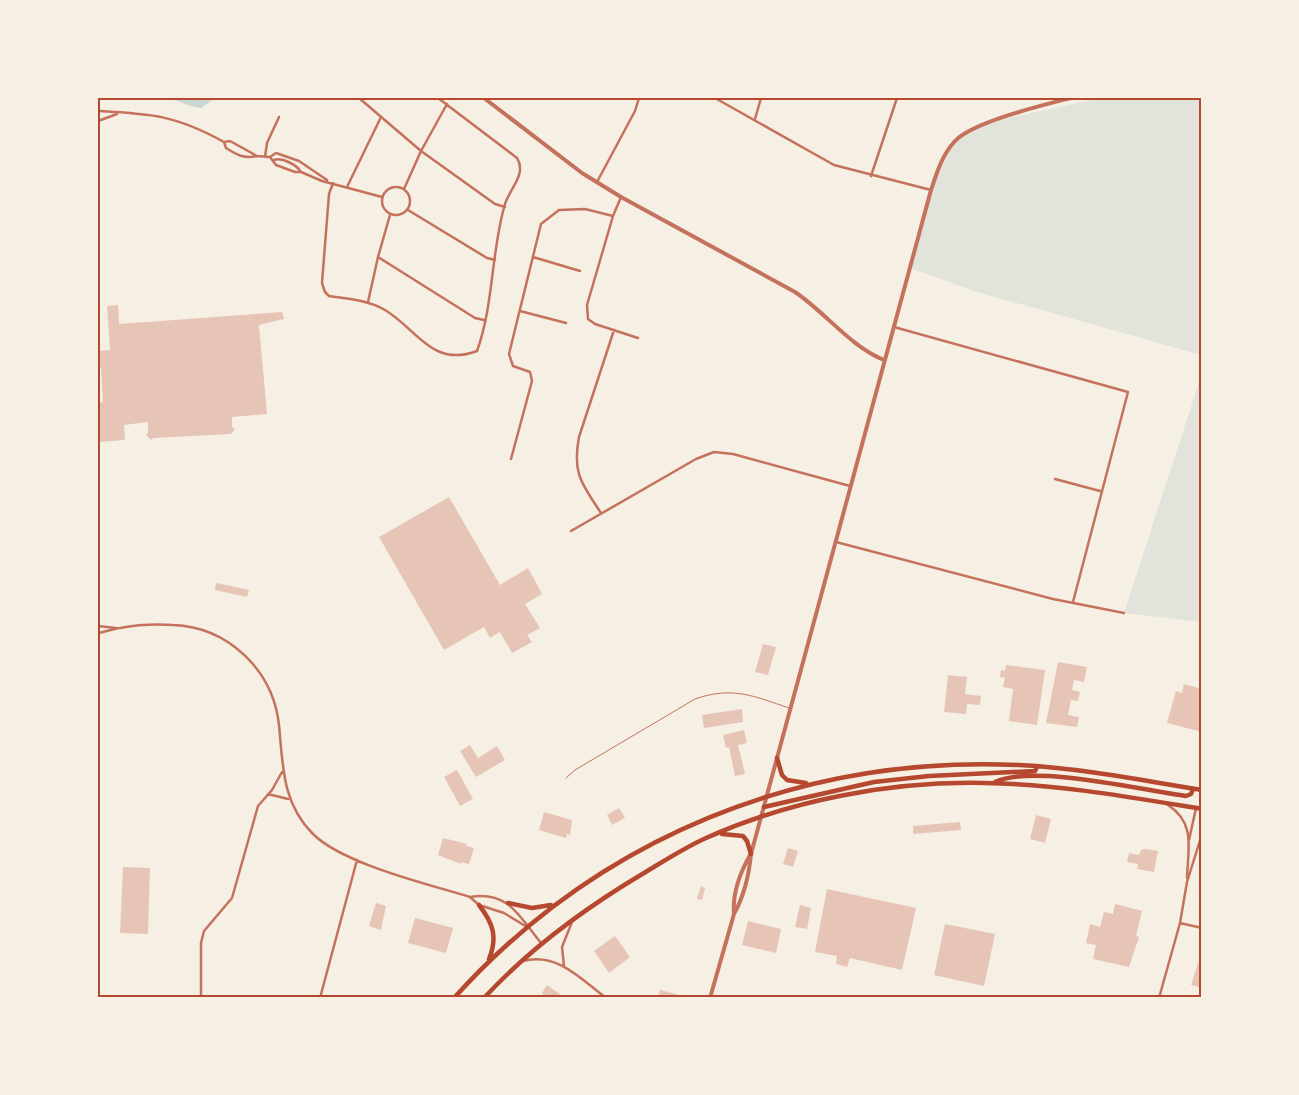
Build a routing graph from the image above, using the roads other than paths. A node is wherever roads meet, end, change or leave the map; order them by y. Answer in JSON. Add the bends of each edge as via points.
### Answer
{"nodes":[{"id":1,"x":359,"y":98,"type":"edge"},
{"id":2,"x":438,"y":98,"type":"edge"},
{"id":3,"x":484,"y":98,"type":"edge"},
{"id":4,"x":639,"y":98,"type":"edge"},
{"id":5,"x":715,"y":98,"type":"edge"},
{"id":6,"x":761,"y":98,"type":"edge"},
{"id":7,"x":897,"y":98,"type":"edge"},
{"id":8,"x":1071,"y":98,"type":"edge"},
{"id":9,"x":447,"y":104,"type":"junction"},
{"id":10,"x":98,"y":112,"type":"edge"},
{"id":11,"x":119,"y":114,"type":"junction"},
{"id":12,"x":280,"y":117,"type":"dead end"},
{"id":13,"x":382,"y":117,"type":"junction"},
{"id":14,"x":755,"y":119,"type":"junction"},
{"id":15,"x":98,"y":121,"type":"edge"},
{"id":16,"x":224,"y":142,"type":"junction"},
{"id":17,"x":421,"y":151,"type":"junction"},
{"id":18,"x":257,"y":156,"type":"junction"},
{"id":19,"x":265,"y":157,"type":"junction"},
{"id":20,"x":270,"y":157,"type":"junction"},
{"id":21,"x":274,"y":160,"type":"junction"},
{"id":22,"x":301,"y":172,"type":"junction"},
{"id":23,"x":871,"y":176,"type":"junction"},
{"id":24,"x":328,"y":182,"type":"junction"},
{"id":25,"x":597,"y":182,"type":"junction"},
{"id":26,"x":333,"y":183,"type":"junction"},
{"id":27,"x":347,"y":187,"type":"junction"},
{"id":28,"x":404,"y":189,"type":"junction"},
{"id":29,"x":931,"y":190,"type":"junction"},
{"id":30,"x":382,"y":197,"type":"junction"},
{"id":31,"x":621,"y":197,"type":"junction"},
{"id":32,"x":505,"y":207,"type":"junction"},
{"id":33,"x":408,"y":210,"type":"junction"},
{"id":34,"x":390,"y":215,"type":"junction"},
{"id":35,"x":613,"y":216,"type":"junction"},
{"id":36,"x":378,"y":257,"type":"junction"},
{"id":37,"x":533,"y":258,"type":"junction"},
{"id":38,"x":495,"y":260,"type":"junction"},
{"id":39,"x":580,"y":271,"type":"dead end"},
{"id":40,"x":368,"y":302,"type":"junction"},
{"id":41,"x":520,"y":311,"type":"junction"},
{"id":42,"x":484,"y":320,"type":"junction"},
{"id":43,"x":566,"y":323,"type":"dead end"},
{"id":44,"x":894,"y":327,"type":"junction"},
{"id":45,"x":614,"y":330,"type":"junction"},
{"id":46,"x":638,"y":338,"type":"dead end"},
{"id":47,"x":884,"y":360,"type":"junction"},
{"id":48,"x":511,"y":459,"type":"dead end"},
{"id":49,"x":1054,"y":479,"type":"dead end"},
{"id":50,"x":850,"y":486,"type":"junction"},
{"id":51,"x":1100,"y":491,"type":"junction"},
{"id":52,"x":601,"y":514,"type":"junction"},
{"id":53,"x":571,"y":531,"type":"dead end"},
{"id":54,"x":835,"y":542,"type":"junction"},
{"id":55,"x":1073,"y":602,"type":"junction"},
{"id":56,"x":1124,"y":613,"type":"dead end"},
{"id":57,"x":98,"y":626,"type":"edge"},
{"id":58,"x":120,"y":628,"type":"junction"},
{"id":59,"x":98,"y":633,"type":"edge"},
{"id":60,"x":790,"y":708,"type":"junction"},
{"id":61,"x":777,"y":758,"type":"junction"},
{"id":62,"x":1038,"y":767,"type":"junction"},
{"id":63,"x":282,"y":771,"type":"junction"},
{"id":64,"x":566,"y":778,"type":"dead end"},
{"id":65,"x":994,"y":783,"type":"junction"},
{"id":66,"x":812,"y":784,"type":"junction"},
{"id":67,"x":1193,"y":789,"type":"junction"},
{"id":68,"x":1202,"y":790,"type":"edge"},
{"id":69,"x":268,"y":794,"type":"junction"},
{"id":70,"x":766,"y":797,"type":"junction"},
{"id":71,"x":289,"y":799,"type":"junction"},
{"id":72,"x":1202,"y":802,"type":"edge"},
{"id":73,"x":1166,"y":803,"type":"junction"},
{"id":74,"x":764,"y":807,"type":"junction"},
{"id":75,"x":1199,"y":809,"type":"edge"},
{"id":76,"x":761,"y":817,"type":"junction"},
{"id":77,"x":718,"y":834,"type":"junction"},
{"id":78,"x":1202,"y":834,"type":"edge"},
{"id":79,"x":1188,"y":844,"type":"junction"},
{"id":80,"x":751,"y":854,"type":"junction"},
{"id":81,"x":357,"y":860,"type":"junction"},
{"id":82,"x":1187,"y":882,"type":"junction"},
{"id":83,"x":470,"y":897,"type":"junction"},
{"id":84,"x":508,"y":903,"type":"junction"},
{"id":85,"x":555,"y":904,"type":"junction"},
{"id":86,"x":479,"y":905,"type":"junction"},
{"id":87,"x":734,"y":914,"type":"junction"},
{"id":88,"x":575,"y":918,"type":"junction"},
{"id":89,"x":1180,"y":923,"type":"junction"},
{"id":90,"x":527,"y":926,"type":"junction"},
{"id":91,"x":1202,"y":928,"type":"edge"},
{"id":92,"x":541,"y":943,"type":"junction"},
{"id":93,"x":488,"y":962,"type":"junction"},
{"id":94,"x":520,"y":962,"type":"junction"},
{"id":95,"x":564,"y":966,"type":"junction"},
{"id":96,"x":201,"y":998,"type":"edge"},
{"id":97,"x":320,"y":998,"type":"edge"},
{"id":98,"x":454,"y":998,"type":"edge"},
{"id":99,"x":484,"y":998,"type":"edge"},
{"id":100,"x":606,"y":998,"type":"edge"},
{"id":101,"x":710,"y":998,"type":"edge"},
{"id":102,"x":1159,"y":998,"type":"edge"}],
"edges":[{"from":1,"to":13,"type":"street"},
{"from":2,"to":9,"type":"street"},
{"from":3,"to":25,"type":"street","via":[[560,158]]},
{"from":4,"to":25,"type":"street"},
{"from":5,"to":14,"type":"street"},
{"from":6,"to":14,"type":"street"},
{"from":7,"to":23,"type":"street"},
{"from":8,"to":29,"type":"street","via":[[974,128],[956,140],[940,163]]},
{"from":9,"to":17,"type":"street"},
{"from":9,"to":32,"type":"street","via":[[517,158],[521,165]]},
{"from":10,"to":11,"type":"street"},
{"from":11,"to":15,"type":"street"},
{"from":11,"to":16,"type":"street","via":[[140,113],[175,119]]},
{"from":12,"to":19,"type":"street","via":[[267,143]]},
{"from":13,"to":17,"type":"street"},
{"from":13,"to":27,"type":"street"},
{"from":14,"to":23,"type":"street","via":[[834,165]]},
{"from":16,"to":18,"type":"street","via":[[230,141]]},
{"from":16,"to":18,"type":"street","via":[[226,148],[239,156]]},
{"from":17,"to":28,"type":"street"},
{"from":17,"to":32,"type":"street","via":[[494,204]]},
{"from":18,"to":19,"type":"street"},
{"from":19,"to":20,"type":"street"},
{"from":20,"to":21,"type":"street"},
{"from":20,"to":24,"type":"street","via":[[276,153],[291,157]]},
{"from":21,"to":22,"type":"street","via":[[292,164]]},
{"from":21,"to":22,"type":"street","via":[[276,165]]},
{"from":22,"to":24,"type":"street"},
{"from":23,"to":29,"type":"street"},
{"from":24,"to":26,"type":"street"},
{"from":25,"to":31,"type":"street"},
{"from":26,"to":27,"type":"street"},
{"from":26,"to":40,"type":"street","via":[[329,194],[322,283],[329,296]]},
{"from":27,"to":30,"type":"street"},
{"from":28,"to":30,"type":"street","via":[[390,188]]},
{"from":28,"to":33,"type":"street","via":[[410,201]]},
{"from":29,"to":44,"type":"street"},
{"from":30,"to":34,"type":"street","via":[[384,208]]},
{"from":31,"to":35,"type":"street"},
{"from":31,"to":47,"type":"street","via":[[795,292],[862,349]]},
{"from":32,"to":38,"type":"street"},
{"from":33,"to":34,"type":"street","via":[[400,215]]},
{"from":33,"to":38,"type":"street"},
{"from":34,"to":36,"type":"street"},
{"from":35,"to":37,"type":"street","via":[[585,208],[559,210],[541,224]]},
{"from":35,"to":45,"type":"street","via":[[587,305],[588,319]]},
{"from":36,"to":40,"type":"street"},
{"from":36,"to":42,"type":"street","via":[[475,318]]},
{"from":37,"to":39,"type":"street"},
{"from":37,"to":41,"type":"street"},
{"from":38,"to":42,"type":"street"},
{"from":40,"to":42,"type":"street","via":[[385,309],[425,344],[455,355],[477,351]]},
{"from":41,"to":43,"type":"street"},
{"from":41,"to":48,"type":"street","via":[[509,354],[513,366],[530,372],[532,381]]},
{"from":44,"to":47,"type":"street"},
{"from":44,"to":51,"type":"street","via":[[1128,392]]},
{"from":45,"to":46,"type":"street"},
{"from":45,"to":52,"type":"street","via":[[575,455],[578,479]]},
{"from":47,"to":50,"type":"street"},
{"from":49,"to":51,"type":"street"},
{"from":50,"to":52,"type":"street","via":[[733,454],[714,452],[672,472]]},
{"from":50,"to":54,"type":"street"},
{"from":51,"to":55,"type":"street"},
{"from":52,"to":53,"type":"street"},
{"from":54,"to":55,"type":"street"},
{"from":54,"to":60,"type":"street"},
{"from":55,"to":56,"type":"street"},
{"from":57,"to":58,"type":"street"},
{"from":58,"to":59,"type":"street"},
{"from":58,"to":63,"type":"street","via":[[192,627],[219,637],[245,655],[262,676],[275,704]]},
{"from":60,"to":61,"type":"street"},
{"from":60,"to":64,"type":"lane","via":[[755,696],[714,692],[696,699]]},
{"from":61,"to":66,"type":"main road","via":[[787,780]]},
{"from":61,"to":70,"type":"street"},
{"from":62,"to":66,"type":"main road","via":[[979,764],[918,767]]},
{"from":62,"to":67,"type":"main road"},
{"from":62,"to":74,"type":"main road","via":[[1034,771],[874,782]]},
{"from":63,"to":69,"type":"street"},
{"from":63,"to":71,"type":"street"},
{"from":65,"to":67,"type":"main road","via":[[1012,778],[1060,778],[1186,796]]},
{"from":65,"to":73,"type":"main road","via":[[1051,786]]},
{"from":65,"to":76,"type":"main road","via":[[878,790]]},
{"from":66,"to":70,"type":"main road"},
{"from":67,"to":68,"type":"main road"},
{"from":69,"to":71,"type":"street"},
{"from":69,"to":96,"type":"street","via":[[261,800],[256,813],[232,898],[202,936]]},
{"from":70,"to":74,"type":"street"},
{"from":70,"to":85,"type":"main road","via":[[698,821],[659,839]]},
{"from":71,"to":81,"type":"street","via":[[313,834],[338,852]]},
{"from":72,"to":75,"type":"main road"},
{"from":73,"to":75,"type":"main road"},
{"from":73,"to":79,"type":"street","via":[[1183,818],[1188,829]]},
{"from":74,"to":76,"type":"street"},
{"from":75,"to":79,"type":"street"},
{"from":76,"to":77,"type":"main road"},
{"from":76,"to":80,"type":"street"},
{"from":77,"to":80,"type":"main road","via":[[743,836]]},
{"from":77,"to":88,"type":"main road","via":[[660,863]]},
{"from":78,"to":82,"type":"street"},
{"from":79,"to":82,"type":"street"},
{"from":80,"to":87,"type":"street","via":[[740,903]]},
{"from":80,"to":87,"type":"street","via":[[741,872],[733,902]]},
{"from":81,"to":83,"type":"street"},
{"from":81,"to":97,"type":"street"},
{"from":82,"to":89,"type":"street"},
{"from":83,"to":84,"type":"street","via":[[482,895]]},
{"from":83,"to":86,"type":"street"},
{"from":84,"to":85,"type":"main road","via":[[532,908]]},
{"from":84,"to":90,"type":"street"},
{"from":85,"to":90,"type":"main road"},
{"from":86,"to":90,"type":"street","via":[[504,913]]},
{"from":86,"to":93,"type":"main road","via":[[492,922],[495,936]]},
{"from":87,"to":101,"type":"street"},
{"from":88,"to":92,"type":"main road"},
{"from":88,"to":95,"type":"street","via":[[562,947]]},
{"from":89,"to":91,"type":"street"},
{"from":89,"to":102,"type":"street"},
{"from":90,"to":92,"type":"street"},
{"from":90,"to":93,"type":"main road"},
{"from":92,"to":94,"type":"main road"},
{"from":93,"to":98,"type":"main road"},
{"from":94,"to":95,"type":"street","via":[[543,959]]},
{"from":94,"to":99,"type":"main road"},
{"from":95,"to":100,"type":"street"}]}
